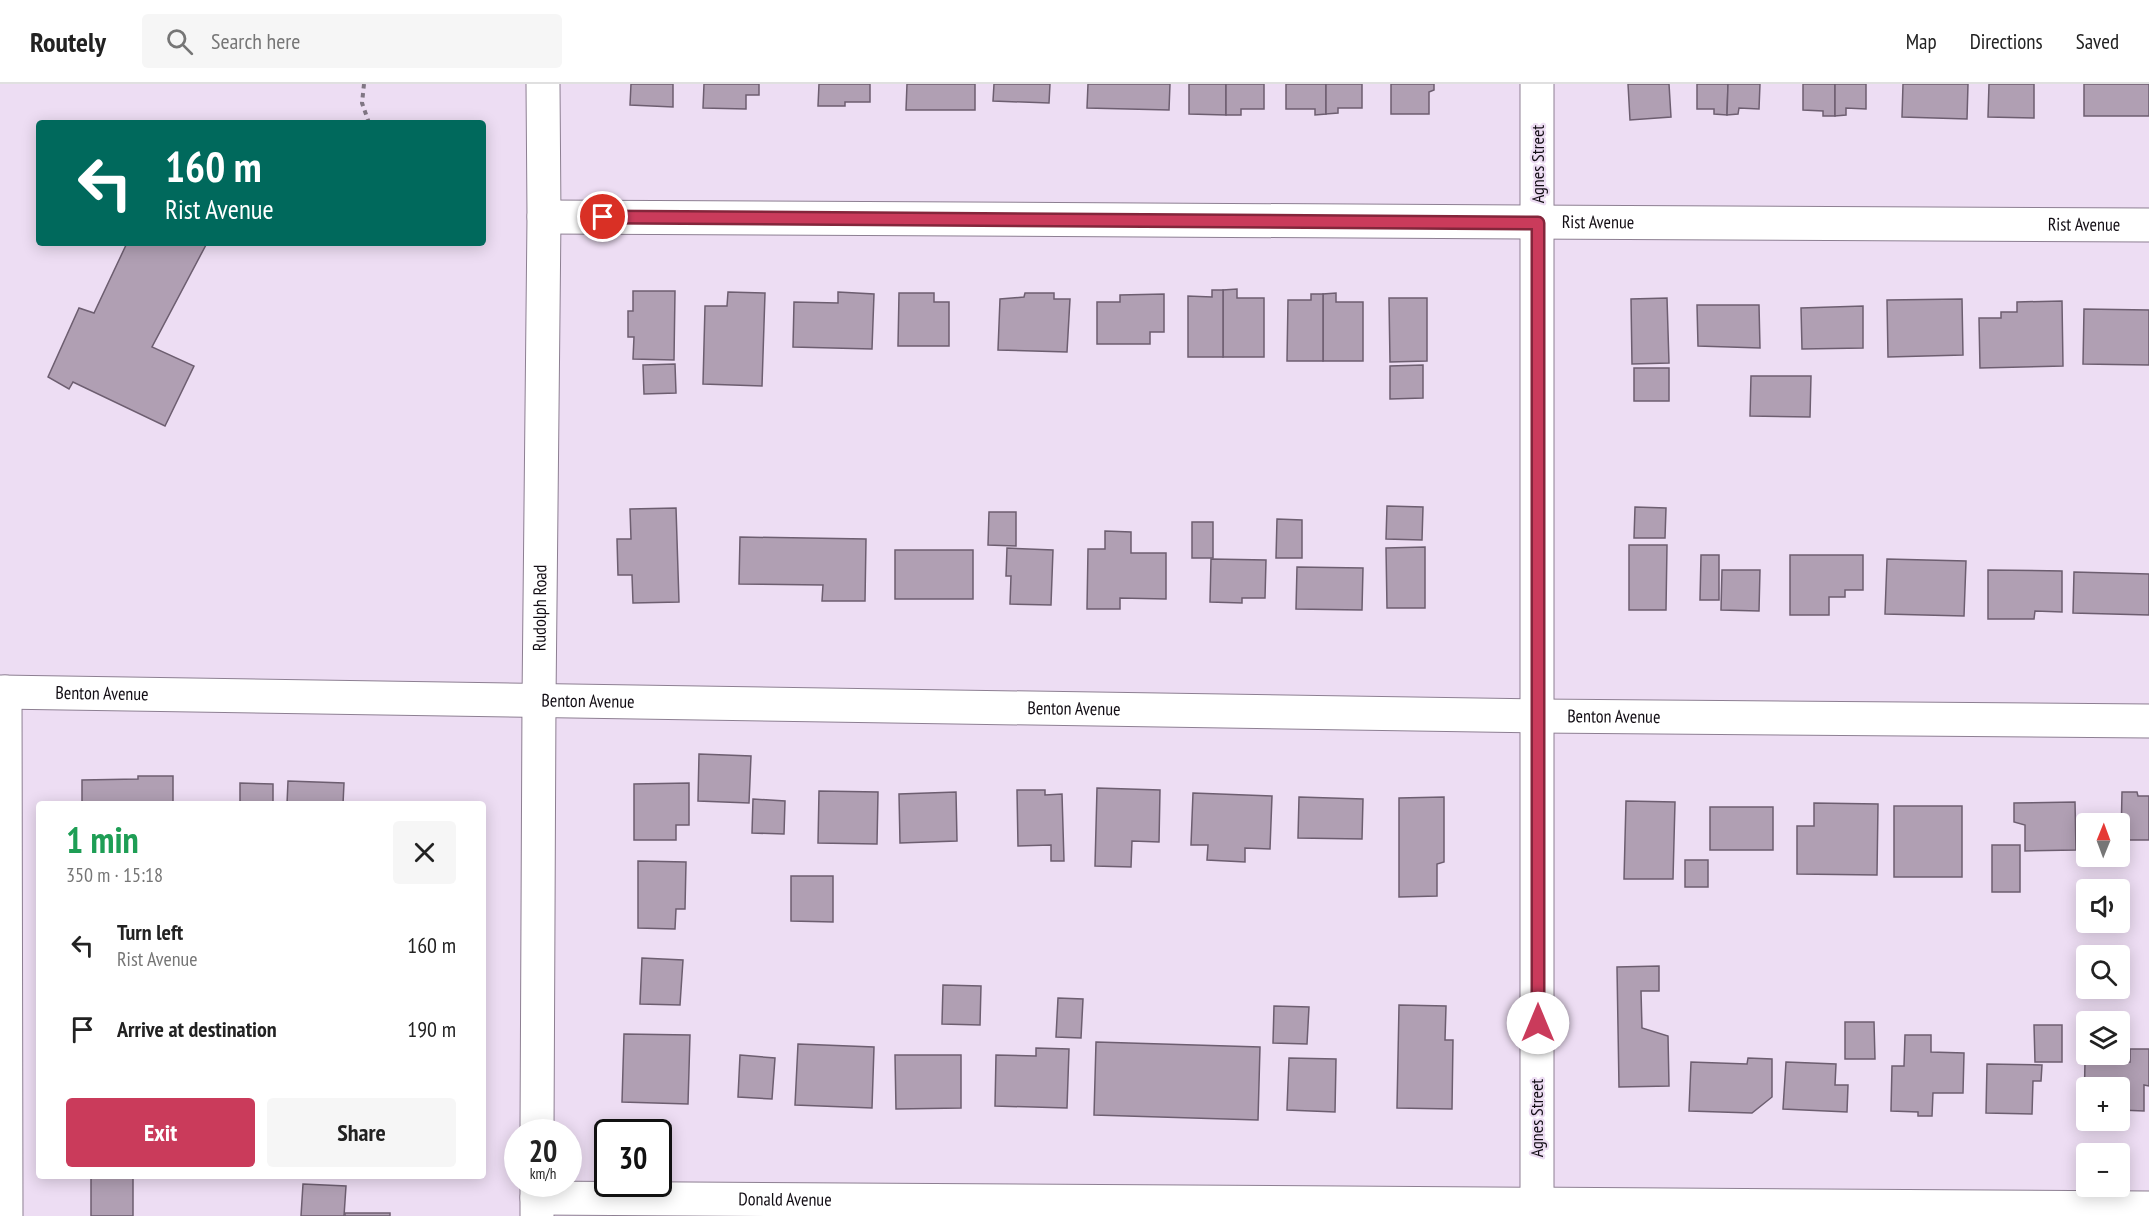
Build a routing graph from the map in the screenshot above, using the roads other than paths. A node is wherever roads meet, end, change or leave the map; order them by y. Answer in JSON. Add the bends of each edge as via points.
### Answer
{"nodes":[{"id":1,"x":543,"y":84,"type":"edge"},
{"id":2,"x":1537,"y":84,"type":"edge"},
{"id":3,"x":544,"y":217,"type":"junction"},
{"id":4,"x":1538,"y":223,"type":"junction"},
{"id":5,"x":2149,"y":225,"type":"edge"},
{"id":6,"x":3,"y":692,"type":"edge"},
{"id":7,"x":539,"y":700,"type":"junction"},
{"id":8,"x":1538,"y":716,"type":"junction"},
{"id":9,"x":2149,"y":721,"type":"edge"},
{"id":10,"x":537,"y":1119,"type":"edge"},
{"id":11,"x":537,"y":1199,"type":"edge"},
{"id":12,"x":2149,"y":1209,"type":"edge"},
{"id":13,"x":1537,"y":1210,"type":"edge"},
{"id":14,"x":6,"y":1216,"type":"edge"}],
"edges":[{"from":1,"to":3,"type":"street","name":"Rudolph Road"},
{"from":2,"to":4,"type":"street","name":"Agnes Street"},
{"from":3,"to":4,"type":"street","name":"Rist Avenue"},
{"from":3,"to":7,"type":"street","name":"Rudolph Road"},
{"from":4,"to":5,"type":"street","name":"Rist Avenue"},
{"from":4,"to":8,"type":"street","name":"Agnes Street"},
{"from":6,"to":7,"type":"street","name":"Benton Avenue"},
{"from":6,"to":14,"type":"street"},
{"from":7,"to":8,"type":"street","name":"Benton Avenue"},
{"from":7,"to":10,"type":"street","name":"Rudolph Road"},
{"from":8,"to":9,"type":"street","name":"Benton Avenue"},
{"from":8,"to":13,"type":"street","name":"Agnes Street"},
{"from":11,"to":13,"type":"street","name":"Donald Avenue"},
{"from":12,"to":13,"type":"street","name":"Donald Avenue"}]}
